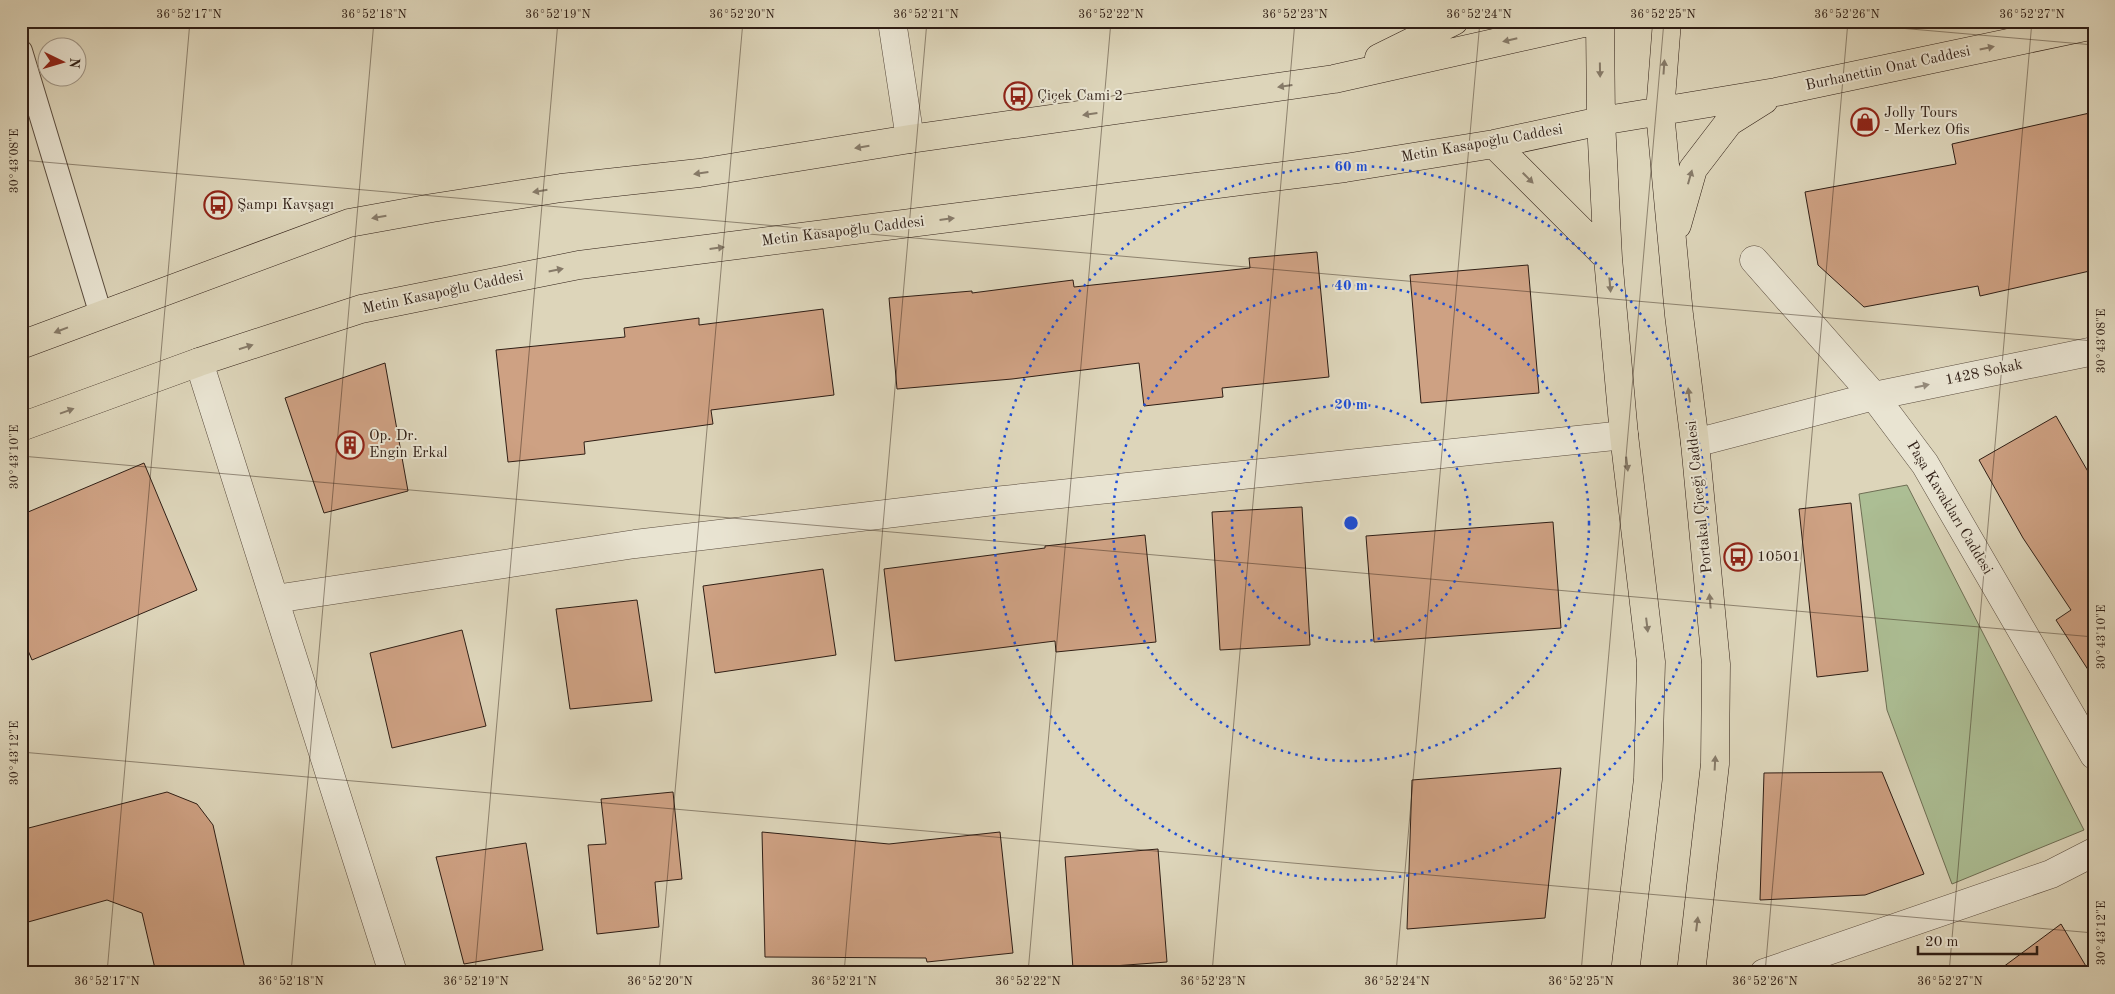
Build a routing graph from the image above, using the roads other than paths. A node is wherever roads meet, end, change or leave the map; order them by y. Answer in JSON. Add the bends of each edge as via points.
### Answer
{"nodes":[{"id":1,"x":892,"y":21,"type":"edge"},
{"id":2,"x":1454,"y":21,"type":"edge"},
{"id":3,"x":1592,"y":21,"type":"edge"},
{"id":4,"x":1600,"y":21,"type":"edge"},
{"id":5,"x":1667,"y":21,"type":"edge"},
{"id":6,"x":2094,"y":25,"type":"edge"},
{"id":7,"x":21,"y":51,"type":"edge"},
{"id":8,"x":1334,"y":79,"type":"junction"},
{"id":9,"x":1776,"y":92,"type":"junction"},
{"id":10,"x":1671,"y":110,"type":"junction"},
{"id":11,"x":1601,"y":121,"type":"junction"},
{"id":12,"x":910,"y":139,"type":"junction"},
{"id":13,"x":1494,"y":144,"type":"junction"},
{"id":14,"x":1672,"y":241,"type":"junction"},
{"id":15,"x":1608,"y":258,"type":"junction"},
{"id":16,"x":1754,"y":260,"type":"dead end"},
{"id":17,"x":101,"y":315,"type":"junction"},
{"id":18,"x":21,"y":345,"type":"edge"},
{"id":19,"x":2094,"y":351,"type":"edge"},
{"id":20,"x":199,"y":362,"type":"junction"},
{"id":21,"x":1874,"y":396,"type":"junction"},
{"id":22,"x":21,"y":427,"type":"edge"},
{"id":23,"x":1624,"y":434,"type":"junction"},
{"id":24,"x":1695,"y":443,"type":"junction"},
{"id":25,"x":275,"y":600,"type":"junction"},
{"id":26,"x":2094,"y":755,"type":"edge"},
{"id":27,"x":2094,"y":852,"type":"edge"},
{"id":28,"x":393,"y":973,"type":"edge"},
{"id":29,"x":1625,"y":973,"type":"edge"},
{"id":30,"x":1691,"y":973,"type":"edge"},
{"id":31,"x":1764,"y":973,"type":"edge"}],
"edges":[{"from":1,"to":12,"type":"street"},
{"from":2,"to":8,"type":"main road"},
{"from":3,"to":8,"type":"main road","one_way":true},
{"from":4,"to":11,"type":"main road","one_way":true},
{"from":10,"to":5,"type":"main road","name":"Portakal Çiceği Caddesi","one_way":true},
{"from":9,"to":6,"type":"main road","name":"Burhanettin Onat Caddesi","one_way":true},
{"from":7,"to":17,"type":"lane"},
{"from":8,"to":12,"type":"main road","one_way":true},
{"from":9,"to":10,"type":"main road","name":"Burhanettin Onat Caddesi"},
{"from":14,"to":9,"type":"main road","one_way":true,"via":[[1693,169],[1729,122]]},
{"from":10,"to":11,"type":"main road","name":"Metin Kasapoğlu Caddesi"},
{"from":10,"to":14,"type":"main road","name":"Portakal Çiceği Caddesi"},
{"from":11,"to":13,"type":"main road","name":"Metin Kasapoğlu Caddesi"},
{"from":11,"to":15,"type":"main road"},
{"from":12,"to":17,"type":"main road","one_way":true,"via":[[699,173],[552,189],[349,223]]},
{"from":13,"to":15,"type":"main road","one_way":true},
{"from":20,"to":13,"type":"main road","name":"Metin Kasapoğlu Caddesi","one_way":true,"via":[[361,309],[579,265],[1325,171]]},
{"from":24,"to":14,"type":"main road","name":"Portakal Çiceği Caddesi","one_way":true},
{"from":15,"to":23,"type":"main road","one_way":true},
{"from":16,"to":21,"type":"street","name":"Paşa Kavakları Caddesi"},
{"from":17,"to":18,"type":"main road","one_way":true},
{"from":21,"to":19,"type":"street","name":"1428 Sokak","one_way":true},
{"from":22,"to":20,"type":"main road","name":"Metin Kasapoğlu Caddesi","one_way":true},
{"from":20,"to":25,"type":"street"},
{"from":21,"to":24,"type":"street","name":"1428 Sokak"},
{"from":21,"to":26,"type":"street","name":"Paşa Kavakları Caddesi","via":[[1925,464]]},
{"from":23,"to":25,"type":"street","via":[[1004,500],[635,544]]},
{"from":23,"to":29,"type":"main road","one_way":true,"via":[[1651,662],[1648,779]]},
{"from":30,"to":24,"type":"main road","name":"Portakal Çiceği Caddesi","one_way":true,"via":[[1716,764],[1716,664]]},
{"from":25,"to":28,"type":"street"},
{"from":27,"to":31,"type":"street","via":[[2051,874]]}]}
